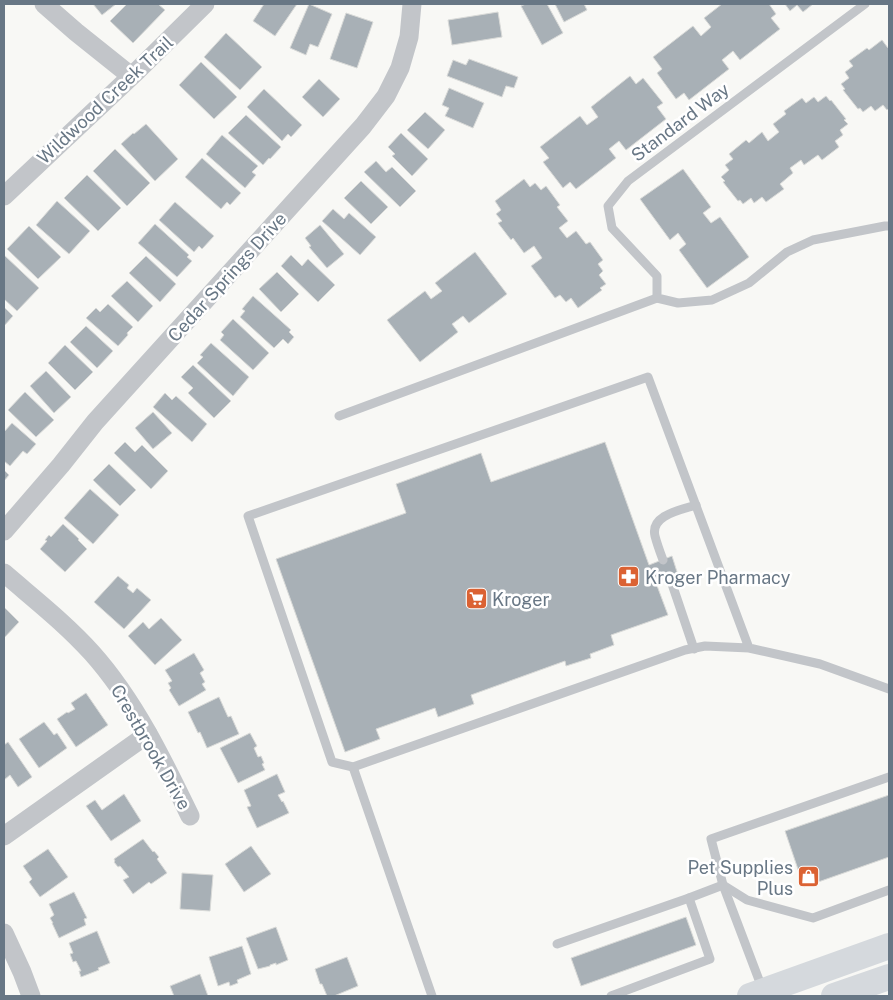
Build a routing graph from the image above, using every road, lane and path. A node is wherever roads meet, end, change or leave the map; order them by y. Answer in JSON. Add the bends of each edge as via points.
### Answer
{"nodes":[{"id":1,"x":44,"y":4,"type":"edge"},
{"id":2,"x":205,"y":4,"type":"edge"},
{"id":3,"x":412,"y":4,"type":"edge"},
{"id":4,"x":865,"y":4,"type":"edge"},
{"id":5,"x":131,"y":76,"type":"junction"},
{"id":6,"x":4,"y":196,"type":"edge"},
{"id":7,"x":889,"y":226,"type":"edge"},
{"id":8,"x":657,"y":298,"type":"junction"},
{"id":9,"x":339,"y":416,"type":"dead end"},
{"id":10,"x":696,"y":505,"type":"junction"},
{"id":11,"x":4,"y":531,"type":"edge"},
{"id":12,"x":663,"y":560,"type":"dead end"},
{"id":13,"x":4,"y":573,"type":"edge"},
{"id":14,"x":670,"y":578,"type":"dead end"},
{"id":15,"x":749,"y":648,"type":"junction"},
{"id":16,"x":694,"y":649,"type":"junction"},
{"id":17,"x":889,"y":689,"type":"edge"},
{"id":18,"x":148,"y":734,"type":"junction"},
{"id":19,"x":353,"y":767,"type":"junction"},
{"id":20,"x":889,"y":777,"type":"edge"},
{"id":21,"x":190,"y":816,"type":"dead end"},
{"id":22,"x":4,"y":836,"type":"edge"},
{"id":23,"x":724,"y":885,"type":"junction"},
{"id":24,"x":889,"y":890,"type":"edge"},
{"id":25,"x":688,"y":898,"type":"junction"},
{"id":26,"x":4,"y":933,"type":"edge"},
{"id":27,"x":557,"y":944,"type":"dead end"},
{"id":28,"x":889,"y":946,"type":"edge"},
{"id":29,"x":889,"y":978,"type":"edge"},
{"id":30,"x":759,"y":995,"type":"edge"},
{"id":31,"x":31,"y":996,"type":"edge"},
{"id":32,"x":432,"y":996,"type":"edge"},
{"id":33,"x":611,"y":996,"type":"edge"},
{"id":34,"x":834,"y":996,"type":"edge"}],
"edges":[{"from":1,"to":5,"type":"street"},
{"from":2,"to":5,"type":"street","name":"Wildwood Creek Trail"},
{"from":3,"to":11,"type":"street","name":"Cedar Springs Drive","via":[[409,37],[400,68],[386,96],[363,126],[102,415]]},
{"from":4,"to":8,"type":"lane","name":"Standard Way","via":[[628,181],[608,206],[612,228],[657,276]]},
{"from":5,"to":6,"type":"street","name":"Wildwood Creek Trail"},
{"from":7,"to":8,"type":"lane","via":[[813,240],[787,252],[749,283],[712,300],[678,303]]},
{"from":8,"to":9,"type":"lane"},
{"from":10,"to":12,"type":"lane","via":[[659,520],[654,535]]},
{"from":10,"to":15,"type":"lane"},
{"from":10,"to":19,"type":"lane","via":[[648,377],[248,516],[332,762]]},
{"from":13,"to":18,"type":"street","name":"Crestbrook Drive","via":[[62,622],[92,654],[118,686]]},
{"from":14,"to":16,"type":"lane"},
{"from":15,"to":16,"type":"lane","via":[[705,646]]},
{"from":15,"to":17,"type":"lane","via":[[820,664]]},
{"from":16,"to":19,"type":"lane"},
{"from":18,"to":21,"type":"street","name":"Crestbrook Drive"},
{"from":18,"to":22,"type":"street"},
{"from":19,"to":32,"type":"lane"},
{"from":20,"to":23,"type":"lane","via":[[711,839]]},
{"from":23,"to":24,"type":"lane","via":[[747,900],[813,918]]},
{"from":23,"to":25,"type":"lane"},
{"from":23,"to":30,"type":"lane"},
{"from":25,"to":27,"type":"lane"},
{"from":25,"to":33,"type":"lane","via":[[710,959]]},
{"from":26,"to":31,"type":"street"},
{"from":28,"to":30,"type":"main road"},
{"from":29,"to":34,"type":"main road"}]}
